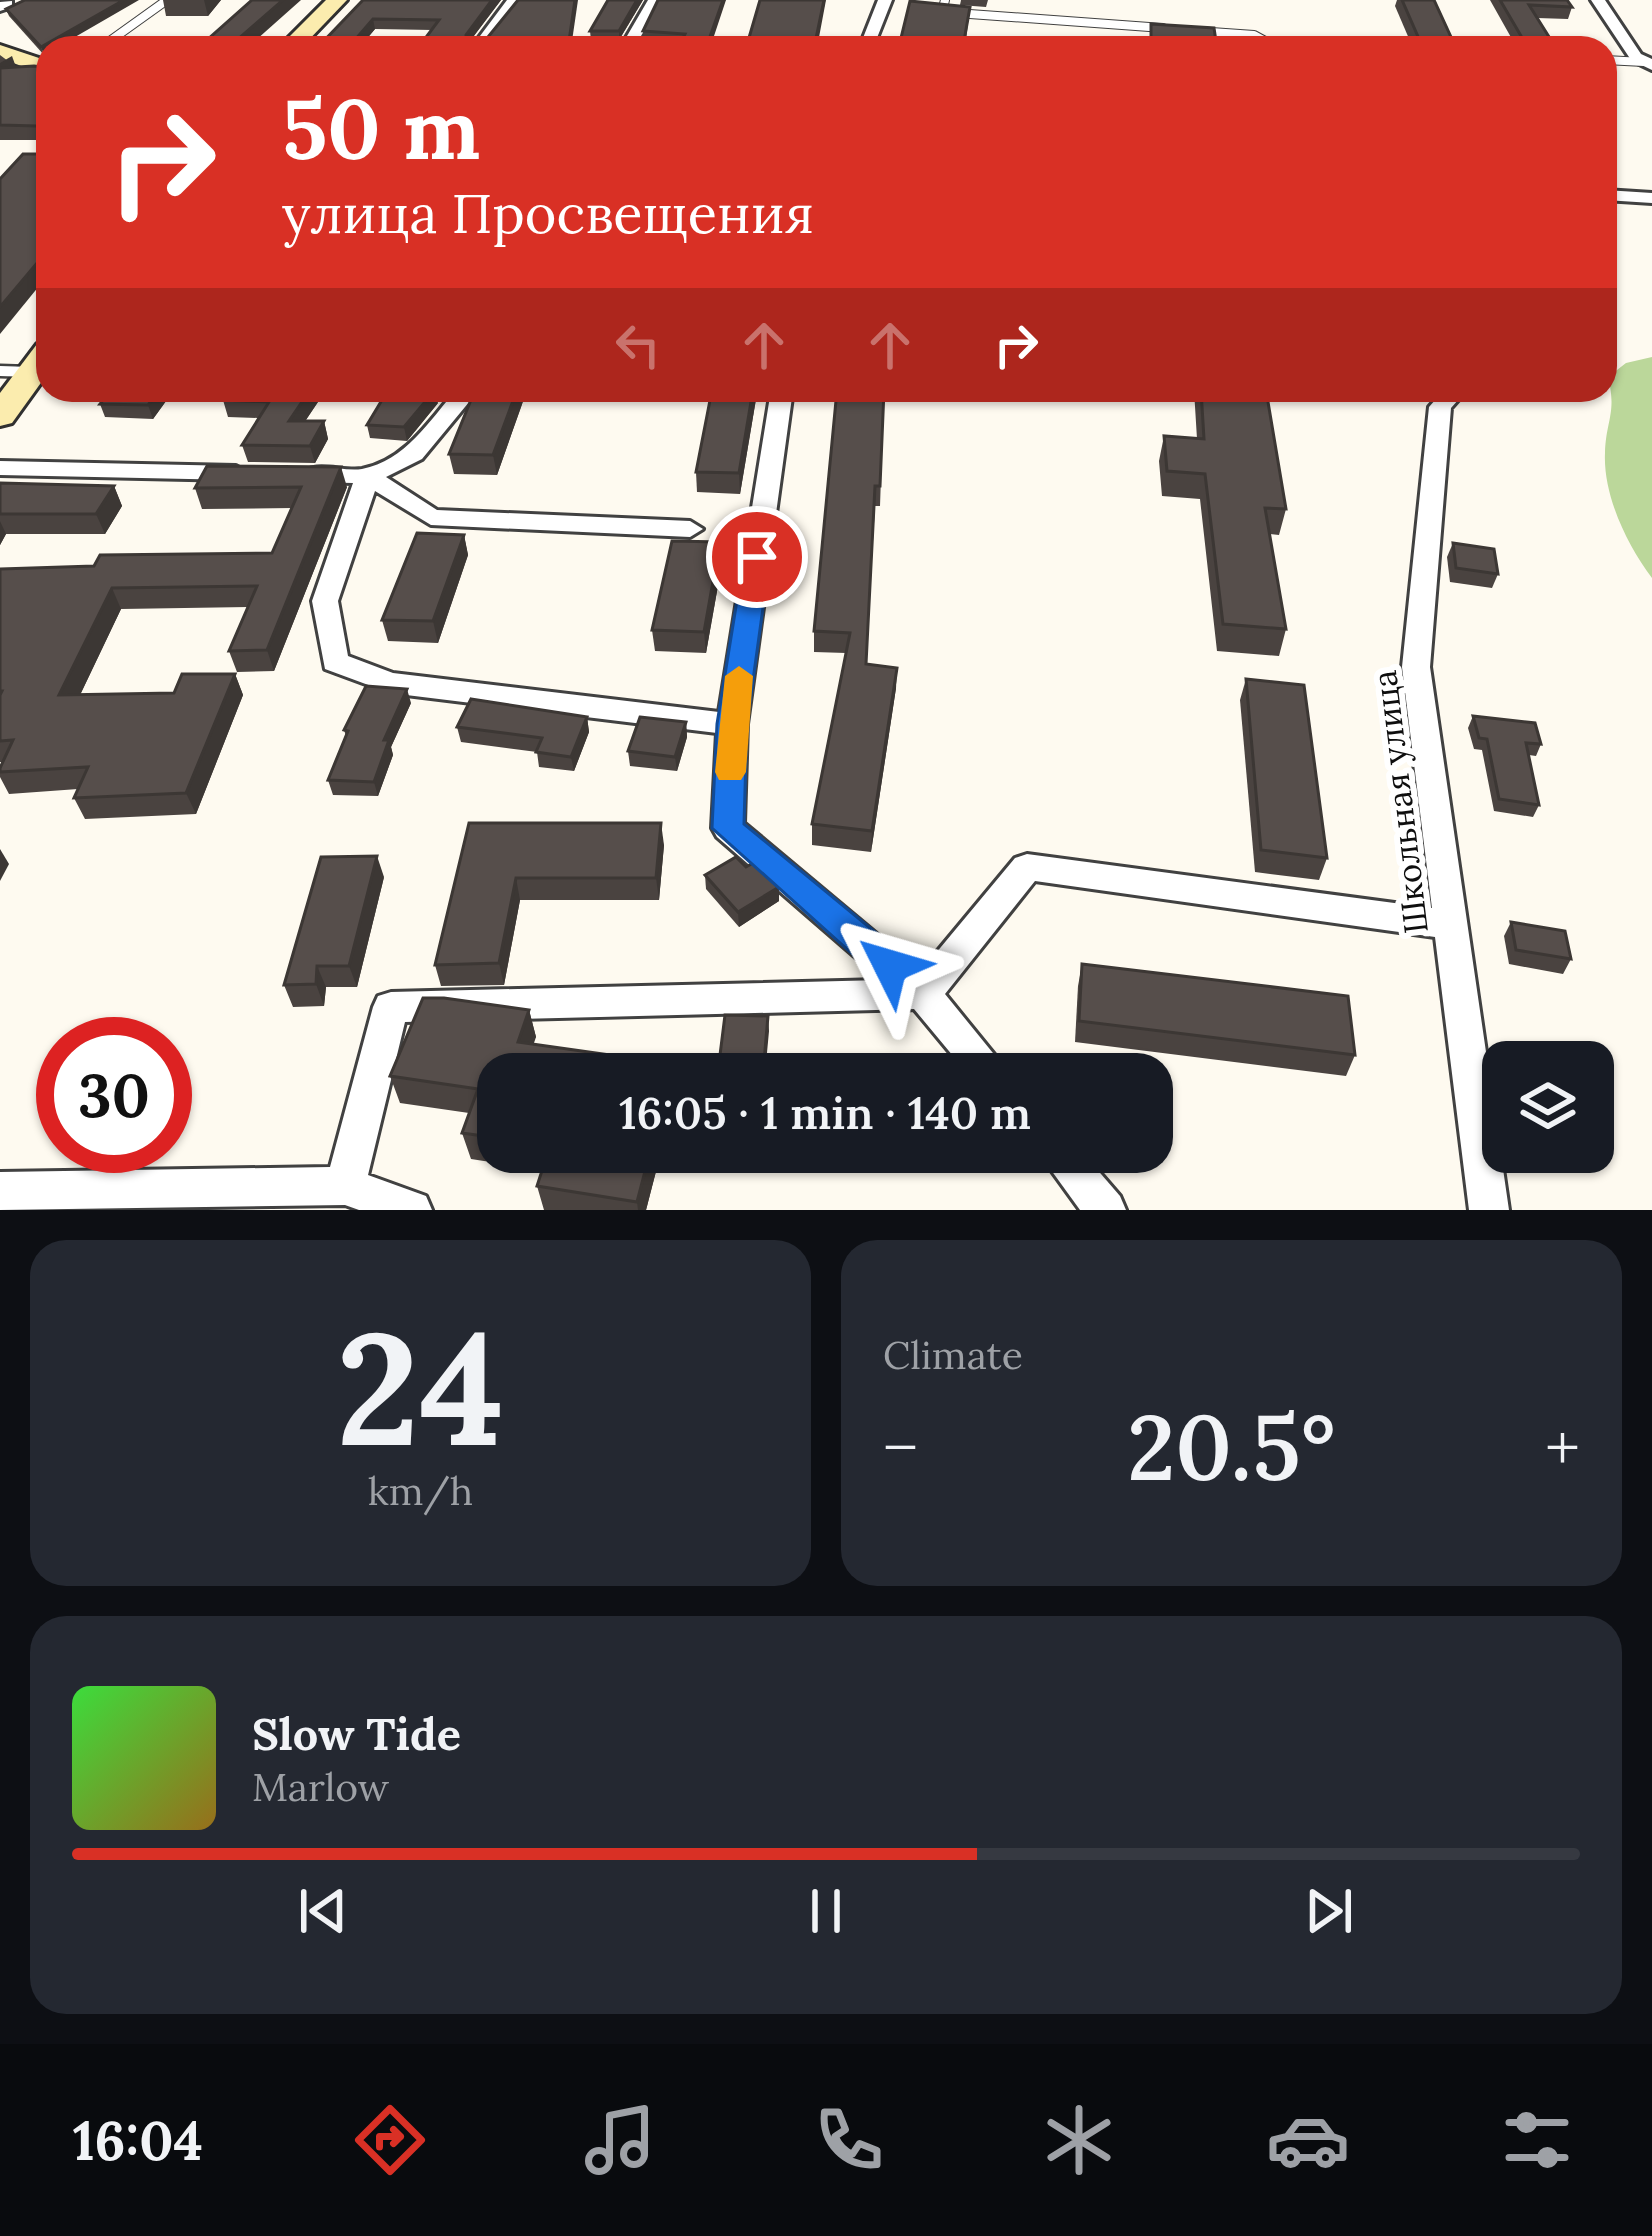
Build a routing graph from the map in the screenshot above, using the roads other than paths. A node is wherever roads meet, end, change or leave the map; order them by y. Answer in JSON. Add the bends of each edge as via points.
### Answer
{"nodes":[{"id":1,"x":167,"y":0,"type":"edge"},
{"id":2,"x":337,"y":0,"type":"edge"},
{"id":3,"x":514,"y":0,"type":"edge"},
{"id":4,"x":656,"y":0,"type":"edge"},
{"id":5,"x":885,"y":0,"type":"edge"},
{"id":6,"x":945,"y":0,"type":"edge"},
{"id":7,"x":1598,"y":0,"type":"edge"},
{"id":8,"x":1164,"y":28,"type":"edge"},
{"id":9,"x":1187,"y":30,"type":"edge"},
{"id":10,"x":117,"y":36,"type":"edge"},
{"id":11,"x":301,"y":36,"type":"edge"},
{"id":12,"x":487,"y":36,"type":"edge"},
{"id":13,"x":634,"y":36,"type":"edge"},
{"id":14,"x":871,"y":36,"type":"edge"},
{"id":15,"x":1256,"y":36,"type":"edge"},
{"id":16,"x":0,"y":51,"type":"edge"},
{"id":17,"x":1617,"y":61,"type":"edge"},
{"id":18,"x":1648,"y":64,"type":"edge"},
{"id":19,"x":36,"y":65,"type":"edge"},
{"id":20,"x":1617,"y":196,"type":"edge"},
{"id":21,"x":1652,"y":198,"type":"edge"},
{"id":22,"x":27,"y":365,"type":"edge"},
{"id":23,"x":458,"y":402,"type":"edge"},
{"id":24,"x":780,"y":402,"type":"edge"},
{"id":25,"x":1445,"y":402,"type":"edge"},
{"id":26,"x":0,"y":416,"type":"edge"},
{"id":27,"x":0,"y":468,"type":"edge"},
{"id":28,"x":368,"y":476,"type":"junction"},
{"id":29,"x":690,"y":529,"type":"dead end"},
{"id":30,"x":732,"y":724,"type":"junction"},
{"id":31,"x":1450,"y":926,"type":"junction"},
{"id":32,"x":922,"y":994,"type":"junction"},
{"id":33,"x":973,"y":1053,"type":"edge"},
{"id":34,"x":1075,"y":1173,"type":"edge"},
{"id":35,"x":345,"y":1186,"type":"junction"},
{"id":36,"x":0,"y":1191,"type":"edge"},
{"id":37,"x":412,"y":1210,"type":"edge"},
{"id":38,"x":1106,"y":1210,"type":"edge"},
{"id":39,"x":1489,"y":1210,"type":"edge"}],
"edges":[{"from":1,"to":10,"type":"lane"},
{"from":2,"to":11,"type":"main road"},
{"from":3,"to":12,"type":"street"},
{"from":4,"to":13,"type":"street"},
{"from":5,"to":14,"type":"street"},
{"from":6,"to":8,"type":"lane","via":[[941,12]]},
{"from":7,"to":18,"type":"street"},
{"from":9,"to":15,"type":"lane"},
{"from":16,"to":19,"type":"main road"},
{"from":17,"to":18,"type":"lane"},
{"from":20,"to":21,"type":"street"},
{"from":22,"to":26,"type":"main road"},
{"from":23,"to":28,"type":"street","via":[[414,454]]},
{"from":24,"to":30,"type":"street"},
{"from":25,"to":31,"type":"street","name":"Школьная улица","via":[[1416,667]]},
{"from":27,"to":28,"type":"street"},
{"from":28,"to":29,"type":"street","via":[[431,517]]},
{"from":28,"to":30,"type":"street","via":[[325,602],[335,662],[390,683]]},
{"from":30,"to":32,"type":"street","via":[[728,828]]},
{"from":31,"to":32,"type":"street","via":[[1027,867]]},
{"from":31,"to":39,"type":"street","name":"Школьная улица"},
{"from":32,"to":33,"type":"street"},
{"from":32,"to":35,"type":"street","via":[[391,1007]]},
{"from":34,"to":38,"type":"street"},
{"from":35,"to":36,"type":"street"},
{"from":35,"to":37,"type":"street"}]}
